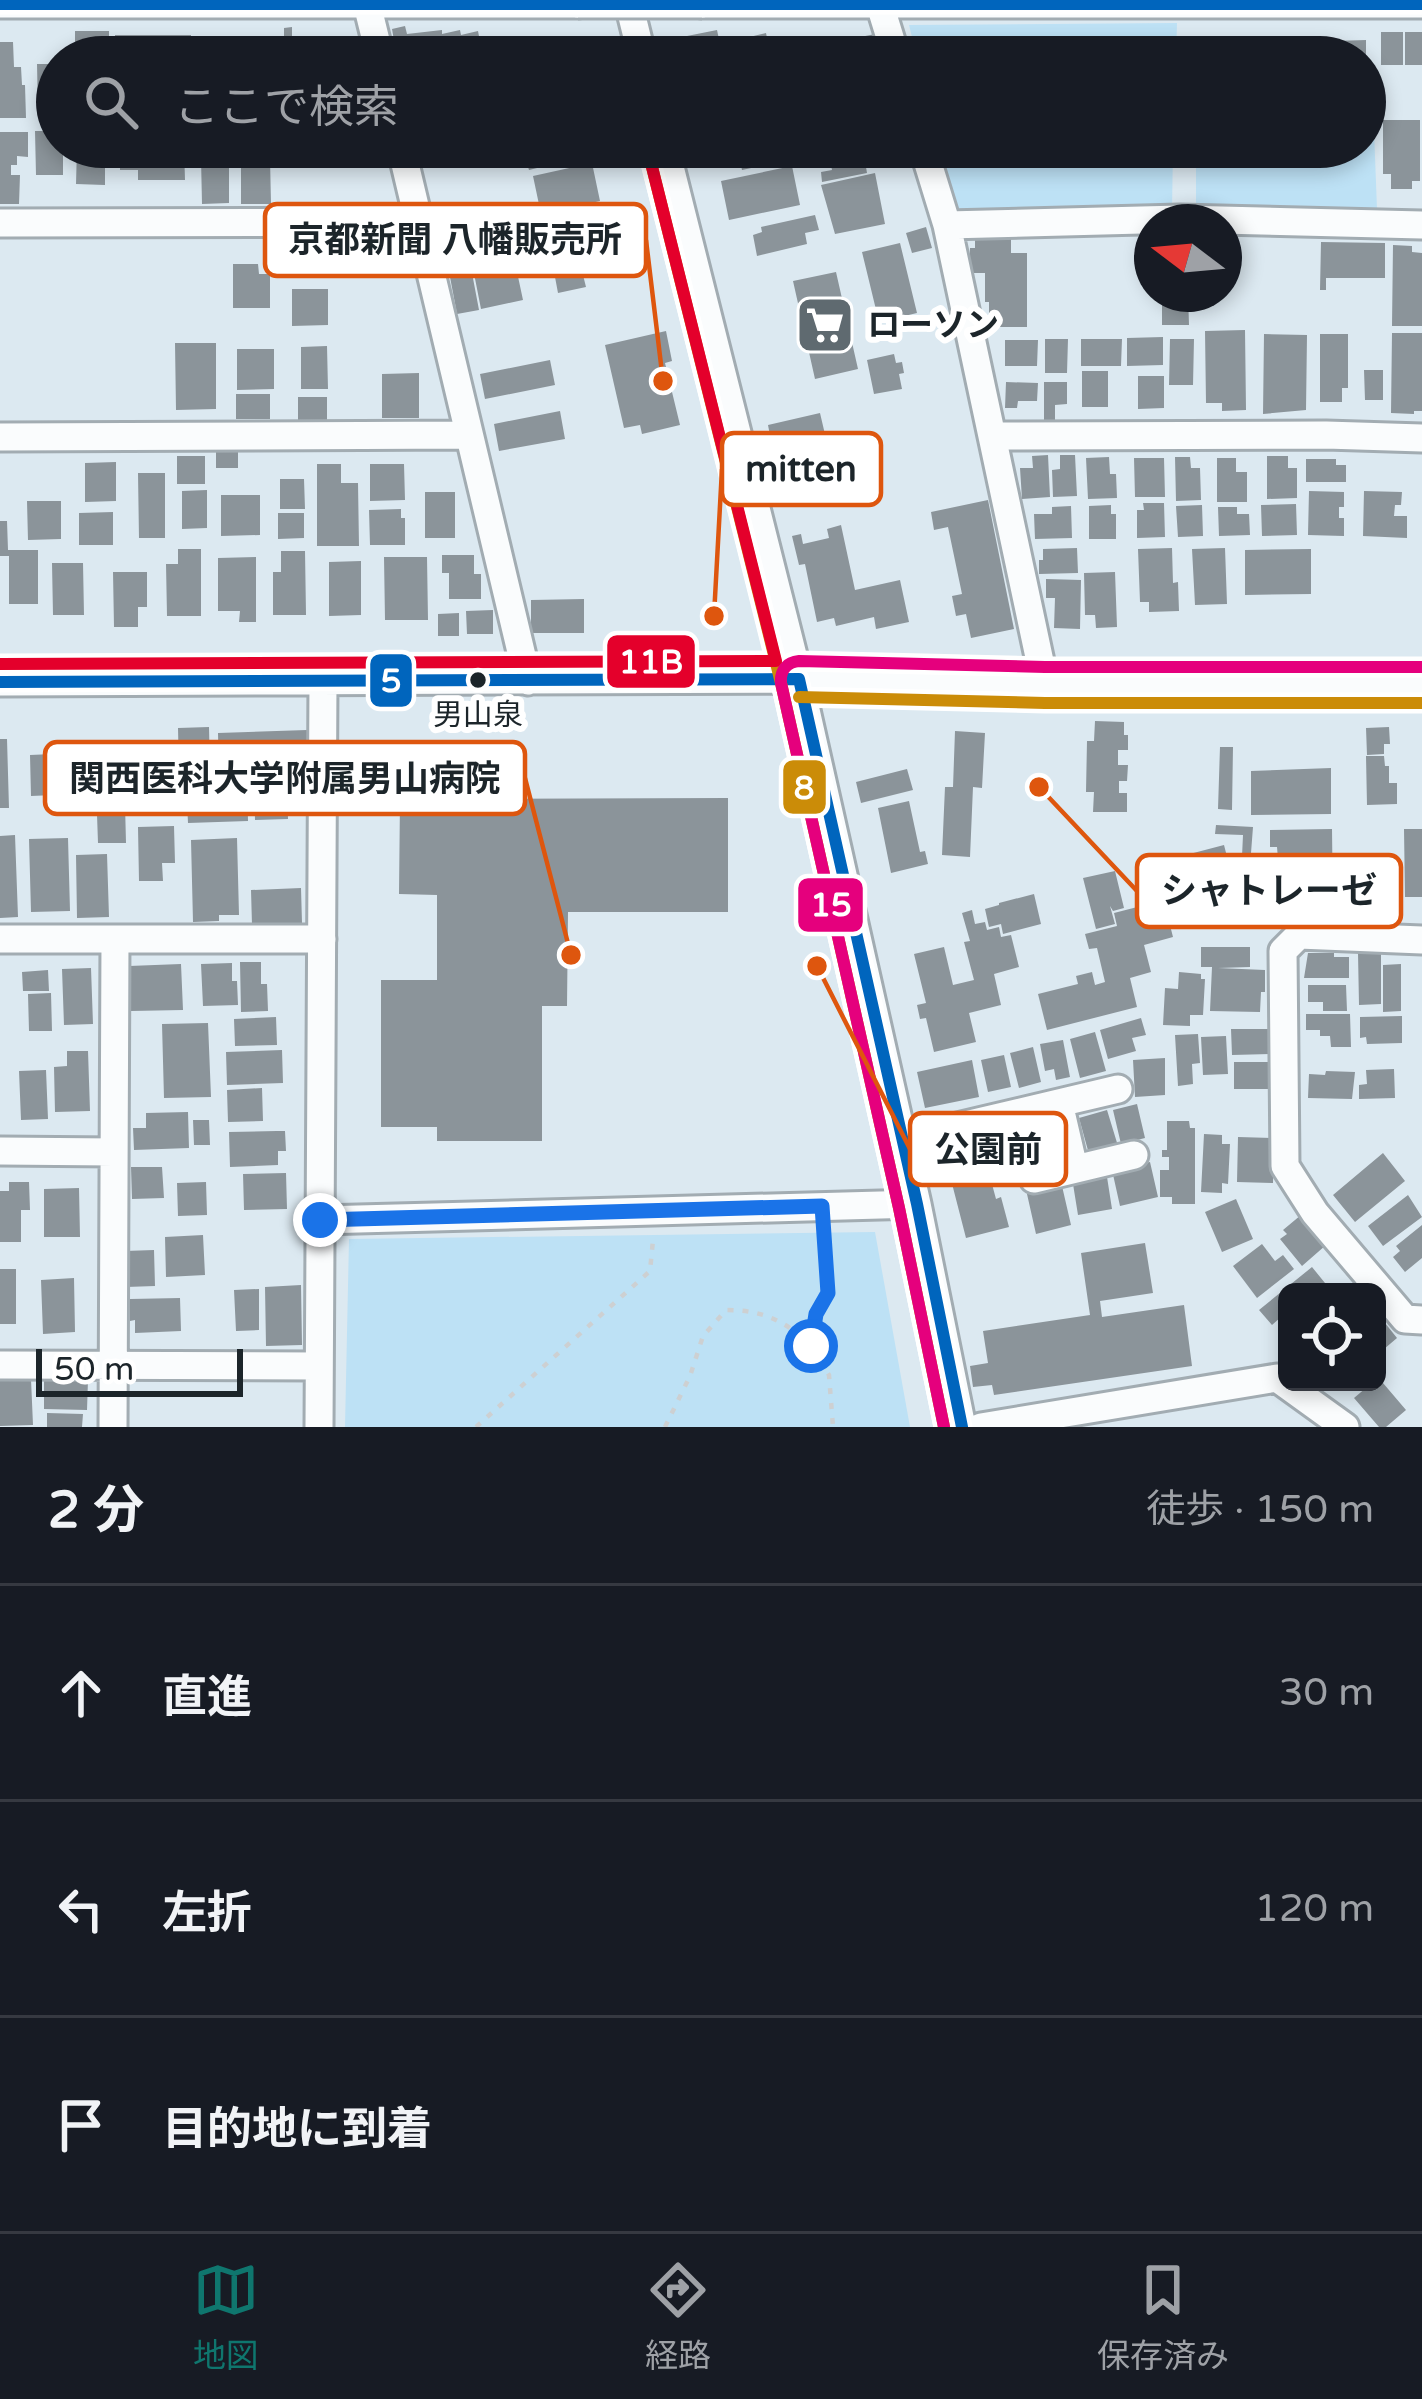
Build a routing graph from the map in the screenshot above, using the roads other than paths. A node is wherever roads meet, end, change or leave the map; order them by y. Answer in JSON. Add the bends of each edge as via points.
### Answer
{"nodes":[{"id":1,"x":628,"y":0,"type":"edge"},
{"id":2,"x":367,"y":2,"type":"edge"},
{"id":3,"x":0,"y":4,"type":"edge"},
{"id":4,"x":1422,"y":4,"type":"edge"},
{"id":5,"x":880,"y":5,"type":"junction"},
{"id":6,"x":375,"y":36,"type":"edge"},
{"id":7,"x":637,"y":36,"type":"edge"},
{"id":8,"x":890,"y":36,"type":"edge"},
{"id":9,"x":406,"y":168,"type":"edge"},
{"id":10,"x":670,"y":168,"type":"edge"},
{"id":11,"x":929,"y":168,"type":"edge"},
{"id":12,"x":418,"y":222,"type":"junction"},
{"id":13,"x":0,"y":223,"type":"edge"},
{"id":14,"x":947,"y":225,"type":"junction"},
{"id":15,"x":1422,"y":225,"type":"edge"},
{"id":16,"x":469,"y":435,"type":"junction"},
{"id":17,"x":994,"y":436,"type":"junction"},
{"id":18,"x":0,"y":437,"type":"edge"},
{"id":19,"x":1422,"y":438,"type":"edge"},
{"id":20,"x":799,"y":679,"type":"junction"},
{"id":21,"x":528,"y":680,"type":"junction"},
{"id":22,"x":323,"y":681,"type":"junction"},
{"id":23,"x":0,"y":682,"type":"edge"},
{"id":24,"x":1045,"y":685,"type":"junction"},
{"id":25,"x":1422,"y":685,"type":"edge"},
{"id":26,"x":0,"y":939,"type":"edge"},
{"id":27,"x":115,"y":939,"type":"junction"},
{"id":28,"x":322,"y":939,"type":"junction"},
{"id":29,"x":1422,"y":940,"type":"edge"},
{"id":30,"x":1118,"y":1089,"type":"dead end"},
{"id":31,"x":1059,"y":1103,"type":"junction"},
{"id":32,"x":902,"y":1140,"type":"junction"},
{"id":33,"x":0,"y":1151,"type":"edge"},
{"id":34,"x":114,"y":1152,"type":"junction"},
{"id":35,"x":1134,"y":1155,"type":"dead end"},
{"id":36,"x":1074,"y":1168,"type":"junction"},
{"id":37,"x":1034,"y":1179,"type":"dead end"},
{"id":38,"x":916,"y":1204,"type":"junction"},
{"id":39,"x":320,"y":1220,"type":"junction"},
{"id":40,"x":1422,"y":1320,"type":"edge"},
{"id":41,"x":0,"y":1365,"type":"edge"},
{"id":42,"x":113,"y":1365,"type":"junction"},
{"id":43,"x":319,"y":1366,"type":"junction"},
{"id":44,"x":1094,"y":1418,"type":"edge"},
{"id":45,"x":113,"y":1427,"type":"edge"},
{"id":46,"x":319,"y":1427,"type":"edge"},
{"id":47,"x":962,"y":1427,"type":"edge"},
{"id":48,"x":981,"y":1427,"type":"edge"},
{"id":49,"x":1345,"y":1427,"type":"edge"}],
"edges":[{"from":1,"to":7,"type":"street"},
{"from":2,"to":3,"type":"street"},
{"from":2,"to":5,"type":"street","bridge":true},
{"from":2,"to":6,"type":"street"},
{"from":4,"to":5,"type":"street"},
{"from":5,"to":8,"type":"street"},
{"from":9,"to":12,"type":"street"},
{"from":10,"to":20,"type":"street"},
{"from":11,"to":14,"type":"street"},
{"from":12,"to":13,"type":"street"},
{"from":12,"to":16,"type":"street"},
{"from":14,"to":15,"type":"street"},
{"from":14,"to":17,"type":"street"},
{"from":16,"to":18,"type":"street"},
{"from":16,"to":21,"type":"street"},
{"from":17,"to":19,"type":"street"},
{"from":17,"to":24,"type":"street"},
{"from":20,"to":21,"type":"street"},
{"from":20,"to":24,"type":"street"},
{"from":20,"to":32,"type":"street"},
{"from":21,"to":22,"type":"street"},
{"from":22,"to":23,"type":"street"},
{"from":22,"to":28,"type":"street"},
{"from":24,"to":25,"type":"street"},
{"from":26,"to":27,"type":"street"},
{"from":27,"to":28,"type":"street"},
{"from":27,"to":34,"type":"street"},
{"from":28,"to":39,"type":"street"},
{"from":29,"to":40,"type":"street","via":[[1299,935],[1283,951],[1285,1166],[1406,1319]]},
{"from":30,"to":31,"type":"street"},
{"from":31,"to":32,"type":"street"},
{"from":31,"to":36,"type":"street"},
{"from":32,"to":38,"type":"street"},
{"from":33,"to":34,"type":"street"},
{"from":34,"to":42,"type":"street"},
{"from":35,"to":36,"type":"street"},
{"from":36,"to":37,"type":"street"},
{"from":38,"to":39,"type":"street"},
{"from":38,"to":47,"type":"street"},
{"from":39,"to":43,"type":"street"},
{"from":41,"to":42,"type":"street"},
{"from":42,"to":43,"type":"street"},
{"from":42,"to":45,"type":"street"},
{"from":43,"to":46,"type":"street"},
{"from":44,"to":48,"type":"street"},
{"from":44,"to":49,"type":"street","via":[[1277,1378]]}]}
